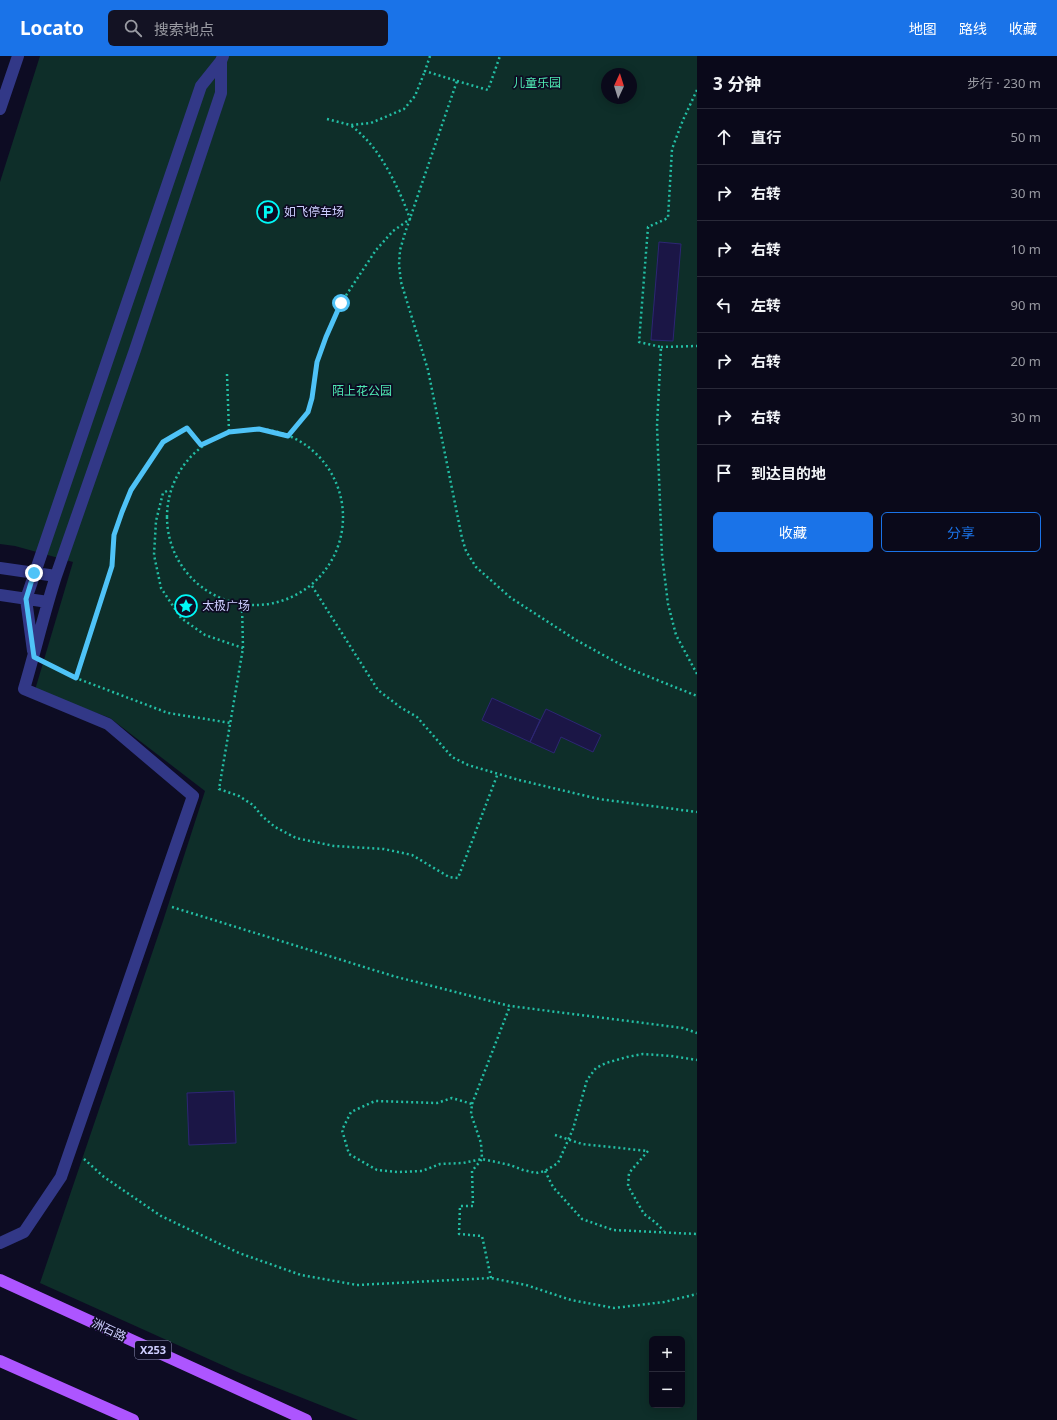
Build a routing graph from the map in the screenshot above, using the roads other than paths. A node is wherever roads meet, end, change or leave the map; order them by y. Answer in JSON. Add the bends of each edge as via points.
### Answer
{"nodes":[{"id":1,"x":18,"y":56,"type":"edge"},
{"id":2,"x":222,"y":58,"type":"edge"},
{"id":3,"x":0,"y":109,"type":"edge"},
{"id":4,"x":0,"y":568,"type":"edge"},
{"id":5,"x":34,"y":573,"type":"junction"},
{"id":6,"x":56,"y":576,"type":"junction"},
{"id":7,"x":0,"y":595,"type":"edge"},
{"id":8,"x":26,"y":599,"type":"junction"},
{"id":9,"x":48,"y":602,"type":"junction"},
{"id":10,"x":34,"y":657,"type":"junction"},
{"id":11,"x":0,"y":1243,"type":"edge"},
{"id":12,"x":0,"y":1280,"type":"edge"},
{"id":13,"x":0,"y":1361,"type":"edge"},
{"id":14,"x":133,"y":1420,"type":"edge"},
{"id":15,"x":306,"y":1420,"type":"edge"}],
"edges":[{"from":1,"to":3,"type":"street"},
{"from":2,"to":5,"type":"street","via":[[201,86]]},
{"from":2,"to":6,"type":"street","via":[[221,93]]},
{"from":4,"to":5,"type":"street"},
{"from":5,"to":6,"type":"street"},
{"from":5,"to":8,"type":"street"},
{"from":6,"to":9,"type":"street"},
{"from":7,"to":8,"type":"street"},
{"from":8,"to":9,"type":"street"},
{"from":8,"to":10,"type":"street"},
{"from":9,"to":10,"type":"street"},
{"from":10,"to":11,"type":"street","via":[[24,689],[108,724],[193,796],[61,1177],[24,1232]]},
{"from":12,"to":15,"type":"main road","name":"洲石路","number":"X253"},
{"from":13,"to":14,"type":"main road"}]}
